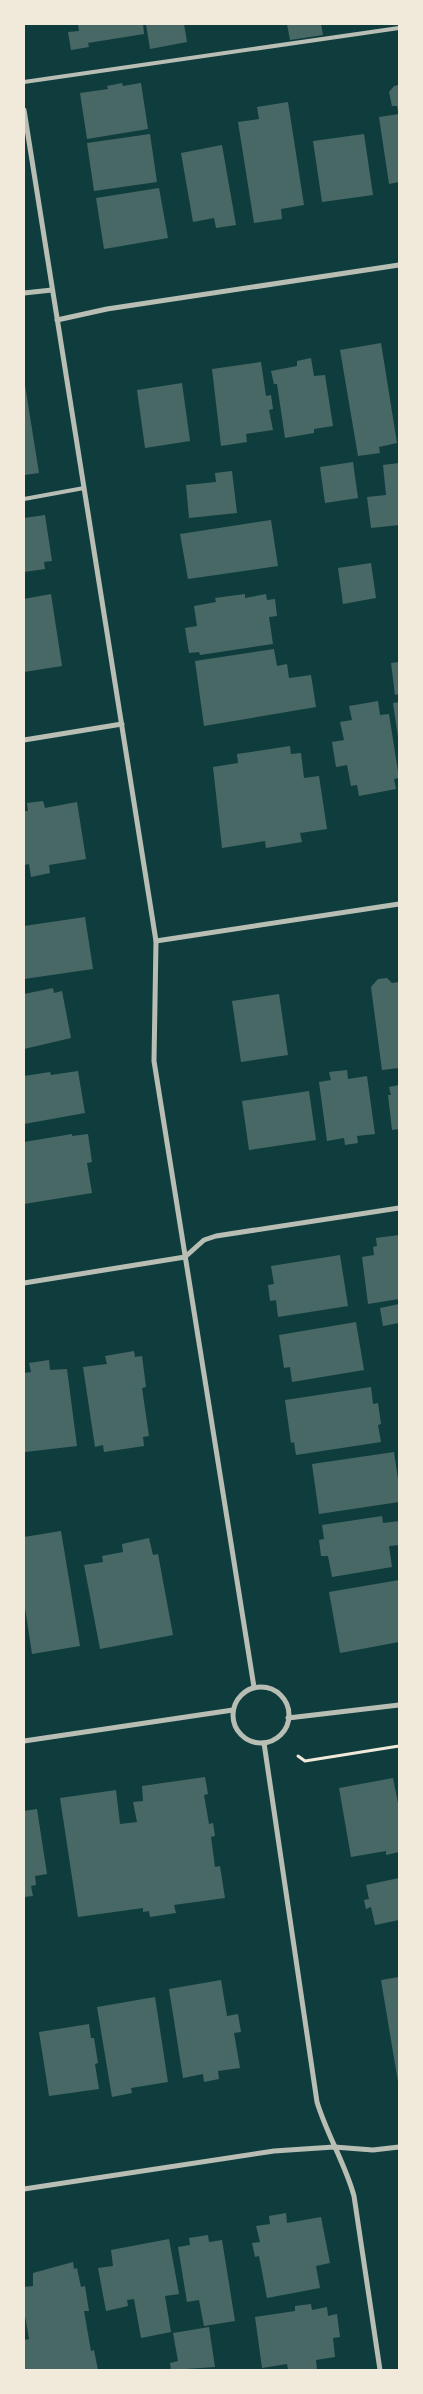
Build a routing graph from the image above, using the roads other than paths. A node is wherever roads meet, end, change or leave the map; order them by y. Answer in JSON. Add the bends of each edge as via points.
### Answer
{"nodes":[{"id":1,"x":399,"y":28,"type":"edge"},
{"id":2,"x":24,"y":82,"type":"edge"},
{"id":3,"x":24,"y":110,"type":"edge"},
{"id":4,"x":399,"y":264,"type":"edge"},
{"id":5,"x":52,"y":290,"type":"junction"},
{"id":6,"x":24,"y":293,"type":"edge"},
{"id":7,"x":57,"y":320,"type":"junction"},
{"id":8,"x":84,"y":488,"type":"junction"},
{"id":9,"x":24,"y":498,"type":"edge"},
{"id":10,"x":122,"y":724,"type":"junction"},
{"id":11,"x":24,"y":740,"type":"edge"},
{"id":12,"x":399,"y":904,"type":"edge"},
{"id":13,"x":156,"y":942,"type":"junction"},
{"id":14,"x":399,"y":1208,"type":"edge"},
{"id":15,"x":185,"y":1257,"type":"junction"},
{"id":16,"x":24,"y":1284,"type":"edge"},
{"id":17,"x":254,"y":1687,"type":"junction"},
{"id":18,"x":399,"y":1705,"type":"edge"},
{"id":19,"x":233,"y":1710,"type":"junction"},
{"id":20,"x":288,"y":1718,"type":"junction"},
{"id":21,"x":24,"y":1741,"type":"edge"},
{"id":22,"x":264,"y":1743,"type":"junction"},
{"id":23,"x":334,"y":2147,"type":"junction"},
{"id":24,"x":399,"y":2147,"type":"edge"},
{"id":25,"x":24,"y":2189,"type":"edge"},
{"id":26,"x":380,"y":2370,"type":"edge"}],
"edges":[{"from":1,"to":2,"type":"lane"},
{"from":3,"to":5,"type":"street"},
{"from":4,"to":7,"type":"street"},
{"from":5,"to":6,"type":"street"},
{"from":5,"to":7,"type":"street"},
{"from":7,"to":8,"type":"street"},
{"from":8,"to":9,"type":"lane"},
{"from":8,"to":10,"type":"street"},
{"from":10,"to":11,"type":"street"},
{"from":10,"to":13,"type":"street"},
{"from":12,"to":13,"type":"street"},
{"from":13,"to":15,"type":"street","via":[[154,1061]]},
{"from":14,"to":15,"type":"street","via":[[216,1236],[204,1240]]},
{"from":15,"to":16,"type":"street"},
{"from":15,"to":17,"type":"street"},
{"from":17,"to":19,"type":"street","via":[[242,1693]]},
{"from":17,"to":20,"type":"street","via":[[280,1694],[288,1709]]},
{"from":18,"to":20,"type":"street"},
{"from":19,"to":21,"type":"street"},
{"from":19,"to":22,"type":"street","via":[[234,1725],[243,1737]]},
{"from":20,"to":22,"type":"street","via":[[281,1735]]},
{"from":22,"to":23,"type":"street","via":[[317,2102]]},
{"from":23,"to":24,"type":"street","via":[[373,2150]]},
{"from":23,"to":25,"type":"street","via":[[274,2151]]},
{"from":23,"to":26,"type":"street","via":[[348,2174],[354,2196]]}]}
